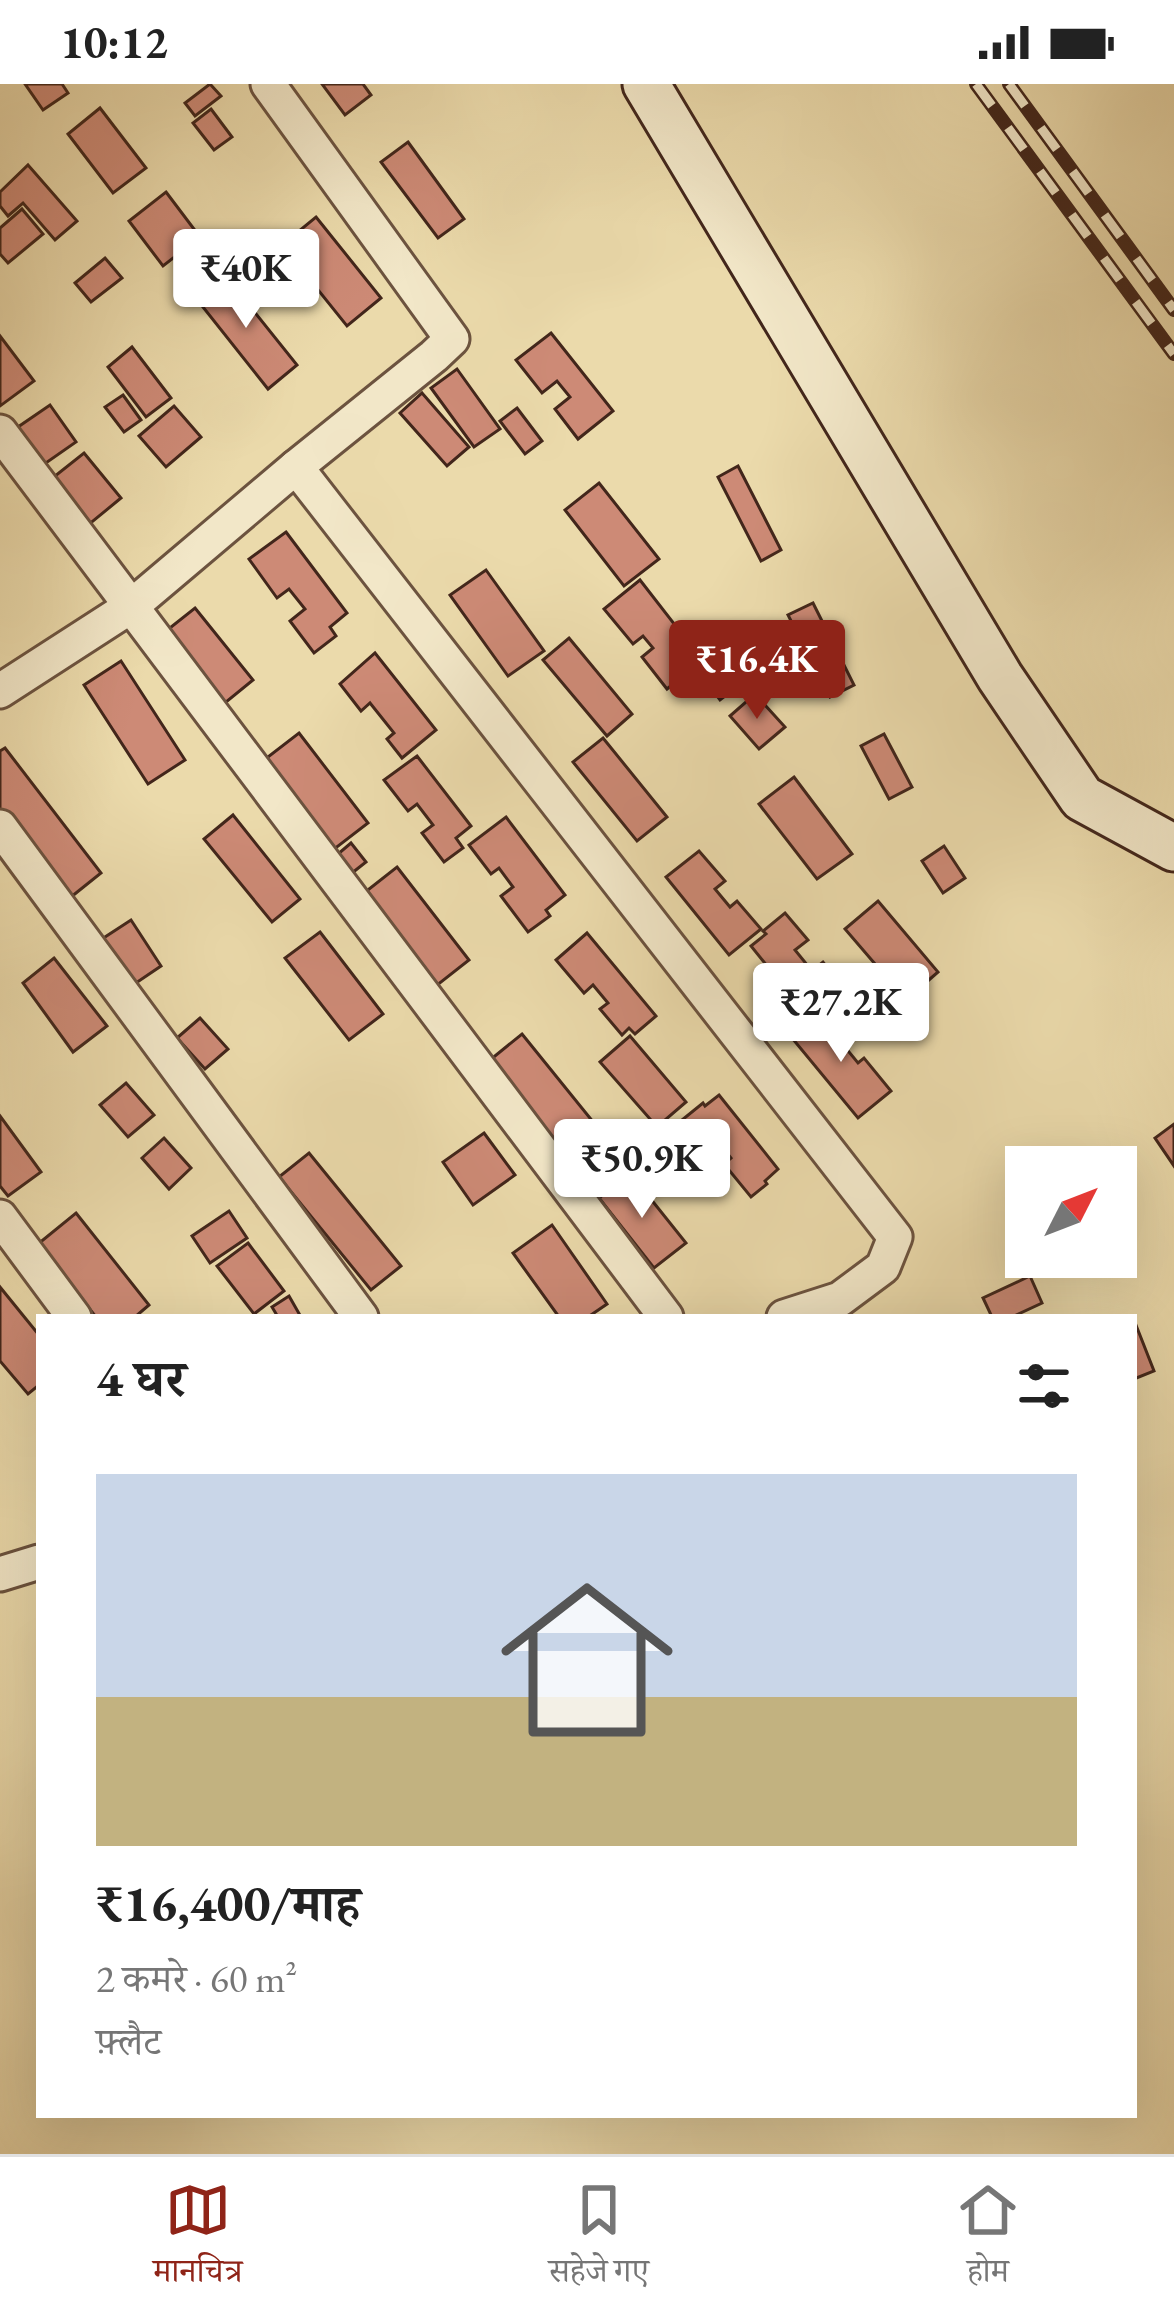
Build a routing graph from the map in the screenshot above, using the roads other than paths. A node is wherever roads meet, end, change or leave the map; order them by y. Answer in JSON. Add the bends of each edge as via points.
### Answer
{"nodes":[{"id":1,"x":268,"y":84,"type":"edge"},
{"id":2,"x":646,"y":84,"type":"edge"},
{"id":3,"x":0,"y":432,"type":"edge"},
{"id":4,"x":296,"y":467,"type":"junction"},
{"id":5,"x":133,"y":605,"type":"junction"},
{"id":6,"x":0,"y":691,"type":"edge"},
{"id":7,"x":0,"y":826,"type":"edge"},
{"id":8,"x":1174,"y":848,"type":"edge"},
{"id":9,"x":0,"y":1216,"type":"edge"},
{"id":10,"x":72,"y":1314,"type":"edge"},
{"id":11,"x":359,"y":1314,"type":"edge"},
{"id":12,"x":664,"y":1314,"type":"edge"},
{"id":13,"x":793,"y":1314,"type":"edge"},
{"id":14,"x":36,"y":1563,"type":"edge"},
{"id":15,"x":0,"y":1574,"type":"edge"}],
"edges":[{"from":1,"to":4,"type":"street","via":[[452,339]]},
{"from":2,"to":8,"type":"main road","via":[[1000,676],[1082,798]]},
{"from":3,"to":5,"type":"street"},
{"from":4,"to":5,"type":"street"},
{"from":4,"to":13,"type":"street","via":[[895,1238],[883,1268],[840,1299]]},
{"from":5,"to":6,"type":"street"},
{"from":5,"to":12,"type":"street"},
{"from":7,"to":11,"type":"street"},
{"from":9,"to":10,"type":"street"},
{"from":14,"to":15,"type":"street"}]}
